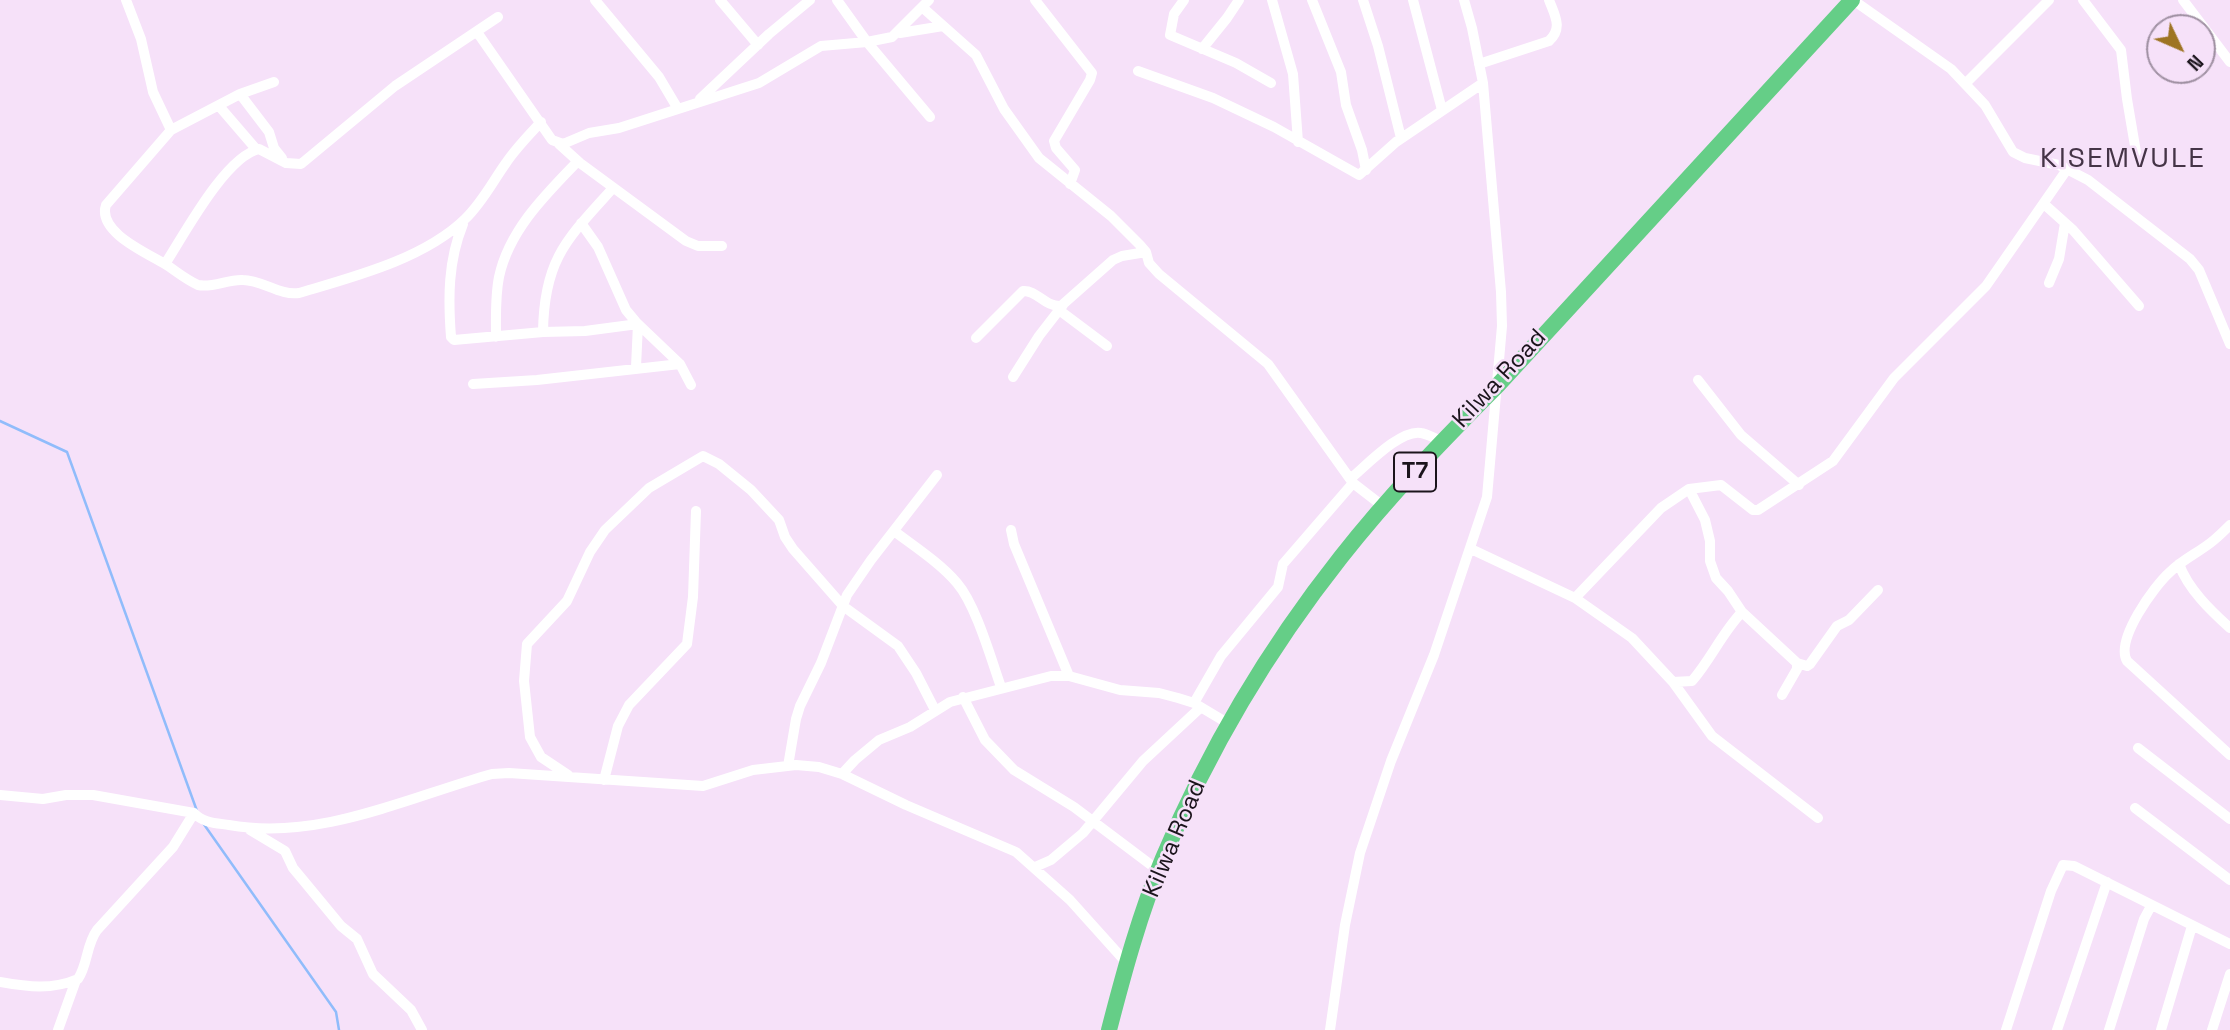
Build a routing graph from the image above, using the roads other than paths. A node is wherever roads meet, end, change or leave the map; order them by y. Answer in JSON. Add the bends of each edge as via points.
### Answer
{"nodes":[{"id":1,"x":126,"y":0,"type":"edge"},
{"id":2,"x":595,"y":0,"type":"edge"},
{"id":3,"x":720,"y":0,"type":"edge"},
{"id":4,"x":810,"y":0,"type":"edge"},
{"id":5,"x":837,"y":0,"type":"edge"},
{"id":6,"x":1035,"y":0,"type":"edge"},
{"id":7,"x":1184,"y":0,"type":"edge"},
{"id":8,"x":1239,"y":0,"type":"edge"},
{"id":9,"x":1272,"y":0,"type":"edge"},
{"id":10,"x":1312,"y":0,"type":"edge"},
{"id":11,"x":1363,"y":0,"type":"edge"},
{"id":12,"x":1413,"y":0,"type":"edge"},
{"id":13,"x":1464,"y":0,"type":"edge"},
{"id":14,"x":1549,"y":0,"type":"edge"},
{"id":15,"x":1853,"y":0,"type":"edge"},
{"id":16,"x":2049,"y":0,"type":"edge"},
{"id":17,"x":2083,"y":0,"type":"edge"},
{"id":18,"x":2183,"y":0,"type":"edge"},
{"id":19,"x":926,"y":4,"type":"edge"},
{"id":20,"x":498,"y":17,"type":"dead end"},
{"id":21,"x":943,"y":26,"type":"junction"},
{"id":22,"x":477,"y":32,"type":"junction"},
{"id":23,"x":897,"y":34,"type":"junction"},
{"id":24,"x":867,"y":42,"type":"junction"},
{"id":25,"x":758,"y":45,"type":"junction"},
{"id":26,"x":1202,"y":49,"type":"junction"},
{"id":27,"x":2230,"y":62,"type":"edge"},
{"id":28,"x":1479,"y":64,"type":"junction"},
{"id":29,"x":1138,"y":71,"type":"dead end"},
{"id":30,"x":274,"y":82,"type":"dead end"},
{"id":31,"x":1270,"y":83,"type":"dead end"},
{"id":32,"x":1483,"y":83,"type":"junction"},
{"id":33,"x":1966,"y":83,"type":"junction"},
{"id":34,"x":240,"y":94,"type":"junction"},
{"id":35,"x":699,"y":101,"type":"junction"},
{"id":36,"x":219,"y":106,"type":"junction"},
{"id":37,"x":678,"y":109,"type":"junction"},
{"id":38,"x":1442,"y":110,"type":"junction"},
{"id":39,"x":930,"y":117,"type":"dead end"},
{"id":40,"x":541,"y":122,"type":"junction"},
{"id":41,"x":171,"y":130,"type":"junction"},
{"id":42,"x":1401,"y":138,"type":"junction"},
{"id":43,"x":1298,"y":142,"type":"junction"},
{"id":44,"x":559,"y":144,"type":"junction"},
{"id":45,"x":256,"y":149,"type":"junction"},
{"id":46,"x":2136,"y":152,"type":"dead end"},
{"id":47,"x":578,"y":161,"type":"junction"},
{"id":48,"x":286,"y":163,"type":"junction"},
{"id":49,"x":2068,"y":168,"type":"junction"},
{"id":50,"x":1366,"y":170,"type":"junction"},
{"id":51,"x":1070,"y":184,"type":"junction"},
{"id":52,"x":613,"y":188,"type":"junction"},
{"id":53,"x":2044,"y":204,"type":"junction"},
{"id":54,"x":464,"y":220,"type":"junction"},
{"id":55,"x":581,"y":223,"type":"junction"},
{"id":56,"x":2065,"y":223,"type":"junction"},
{"id":57,"x":722,"y":246,"type":"dead end"},
{"id":58,"x":1146,"y":253,"type":"junction"},
{"id":59,"x":165,"y":264,"type":"junction"},
{"id":60,"x":2049,"y":283,"type":"dead end"},
{"id":61,"x":2139,"y":306,"type":"dead end"},
{"id":62,"x":1061,"y":307,"type":"junction"},
{"id":63,"x":638,"y":324,"type":"junction"},
{"id":64,"x":542,"y":332,"type":"junction"},
{"id":65,"x":496,"y":337,"type":"junction"},
{"id":66,"x":976,"y":338,"type":"dead end"},
{"id":67,"x":2230,"y":344,"type":"edge"},
{"id":68,"x":1107,"y":346,"type":"dead end"},
{"id":69,"x":680,"y":364,"type":"junction"},
{"id":70,"x":636,"y":368,"type":"junction"},
{"id":71,"x":1013,"y":377,"type":"dead end"},
{"id":72,"x":1698,"y":380,"type":"dead end"},
{"id":73,"x":473,"y":384,"type":"dead end"},
{"id":74,"x":691,"y":384,"type":"dead end"},
{"id":75,"x":1498,"y":384,"type":"junction"},
{"id":76,"x":1442,"y":441,"type":"junction"},
{"id":77,"x":937,"y":475,"type":"dead end"},
{"id":78,"x":1351,"y":481,"type":"junction"},
{"id":79,"x":1799,"y":485,"type":"junction"},
{"id":80,"x":1689,"y":489,"type":"junction"},
{"id":81,"x":1384,"y":507,"type":"junction"},
{"id":82,"x":696,"y":511,"type":"dead end"},
{"id":83,"x":2230,"y":525,"type":"edge"},
{"id":84,"x":1011,"y":530,"type":"dead end"},
{"id":85,"x":894,"y":531,"type":"junction"},
{"id":86,"x":1471,"y":549,"type":"junction"},
{"id":87,"x":2179,"y":564,"type":"junction"},
{"id":88,"x":1878,"y":590,"type":"dead end"},
{"id":89,"x":1575,"y":598,"type":"junction"},
{"id":90,"x":843,"y":606,"type":"junction"},
{"id":91,"x":1742,"y":612,"type":"junction"},
{"id":92,"x":2230,"y":628,"type":"edge"},
{"id":93,"x":1797,"y":663,"type":"junction"},
{"id":94,"x":1069,"y":676,"type":"junction"},
{"id":95,"x":1672,"y":682,"type":"junction"},
{"id":96,"x":1001,"y":687,"type":"junction"},
{"id":97,"x":1782,"y":695,"type":"dead end"},
{"id":98,"x":963,"y":697,"type":"junction"},
{"id":99,"x":1197,"y":706,"type":"junction"},
{"id":100,"x":935,"y":709,"type":"junction"},
{"id":101,"x":1229,"y":724,"type":"junction"},
{"id":102,"x":2138,"y":748,"type":"dead end"},
{"id":103,"x":2230,"y":755,"type":"edge"},
{"id":104,"x":788,"y":766,"type":"junction"},
{"id":105,"x":842,"y":774,"type":"junction"},
{"id":106,"x":571,"y":777,"type":"junction"},
{"id":107,"x":604,"y":779,"type":"junction"},
{"id":108,"x":0,"y":795,"type":"edge"},
{"id":109,"x":2135,"y":808,"type":"dead end"},
{"id":110,"x":194,"y":813,"type":"junction"},
{"id":111,"x":1818,"y":818,"type":"dead end"},
{"id":112,"x":2230,"y":818,"type":"edge"},
{"id":113,"x":1093,"y":821,"type":"junction"},
{"id":114,"x":245,"y":828,"type":"junction"},
{"id":115,"x":1035,"y":867,"type":"junction"},
{"id":116,"x":1159,"y":871,"type":"junction"},
{"id":117,"x":2230,"y":880,"type":"edge"},
{"id":118,"x":2107,"y":882,"type":"junction"},
{"id":119,"x":2151,"y":906,"type":"junction"},
{"id":120,"x":2192,"y":926,"type":"junction"},
{"id":121,"x":2230,"y":944,"type":"edge"},
{"id":122,"x":1128,"y":960,"type":"junction"},
{"id":123,"x":2230,"y":974,"type":"edge"},
{"id":124,"x":76,"y":980,"type":"junction"},
{"id":125,"x":0,"y":982,"type":"edge"},
{"id":126,"x":58,"y":1030,"type":"edge"},
{"id":127,"x":422,"y":1030,"type":"edge"},
{"id":128,"x":1109,"y":1030,"type":"edge"},
{"id":129,"x":1329,"y":1030,"type":"edge"},
{"id":130,"x":2006,"y":1030,"type":"edge"},
{"id":131,"x":2057,"y":1030,"type":"edge"},
{"id":132,"x":2109,"y":1030,"type":"edge"},
{"id":133,"x":2161,"y":1030,"type":"edge"},
{"id":134,"x":2212,"y":1030,"type":"edge"}],
"edges":[{"from":1,"to":41,"type":"street","via":[[153,92]]},
{"from":2,"to":37,"type":"street","via":[[659,77]]},
{"from":3,"to":25,"type":"street"},
{"from":4,"to":25,"type":"street"},
{"from":5,"to":24,"type":"street"},
{"from":6,"to":51,"type":"street","via":[[1091,71],[1054,141],[1075,170]]},
{"from":7,"to":26,"type":"street","via":[[1174,14],[1170,34]]},
{"from":8,"to":26,"type":"street"},
{"from":9,"to":43,"type":"street","via":[[1293,74]]},
{"from":10,"to":50,"type":"street","via":[[1341,72]]},
{"from":11,"to":42,"type":"street"},
{"from":12,"to":38,"type":"street"},
{"from":13,"to":28,"type":"street"},
{"from":14,"to":28,"type":"street","via":[[1558,23],[1556,35]]},
{"from":15,"to":33,"type":"street"},
{"from":15,"to":75,"type":"highway","name":"Kilwa Road","number":"T7"},
{"from":16,"to":33,"type":"street"},
{"from":17,"to":46,"type":"street","via":[[2121,50]]},
{"from":18,"to":27,"type":"street"},
{"from":19,"to":21,"type":"street"},
{"from":19,"to":23,"type":"street"},
{"from":20,"to":22,"type":"street"},
{"from":21,"to":23,"type":"street"},
{"from":21,"to":51,"type":"street","via":[[976,55],[1004,109],[1039,158]]},
{"from":22,"to":40,"type":"street"},
{"from":22,"to":48,"type":"street","via":[[375,101],[306,161]]},
{"from":23,"to":24,"type":"street"},
{"from":24,"to":35,"type":"street","via":[[821,46],[759,83]]},
{"from":24,"to":39,"type":"street"},
{"from":25,"to":35,"type":"street"},
{"from":26,"to":31,"type":"street"},
{"from":28,"to":32,"type":"street"},
{"from":29,"to":43,"type":"street","via":[[1213,98]]},
{"from":30,"to":34,"type":"street"},
{"from":32,"to":38,"type":"street"},
{"from":32,"to":75,"type":"street","via":[[1503,326]]},
{"from":33,"to":49,"type":"street","via":[[2013,152]]},
{"from":34,"to":36,"type":"street"},
{"from":34,"to":48,"type":"street"},
{"from":35,"to":37,"type":"street"},
{"from":36,"to":41,"type":"street"},
{"from":36,"to":45,"type":"street"},
{"from":37,"to":44,"type":"street"},
{"from":38,"to":42,"type":"street"},
{"from":40,"to":44,"type":"street"},
{"from":40,"to":54,"type":"street"},
{"from":41,"to":59,"type":"street","via":[[104,211],[105,220],[128,243]]},
{"from":42,"to":50,"type":"street"},
{"from":43,"to":50,"type":"street","via":[[1355,175]]},
{"from":44,"to":47,"type":"street"},
{"from":45,"to":48,"type":"street"},
{"from":45,"to":59,"type":"street","via":[[219,180]]},
{"from":47,"to":52,"type":"street"},
{"from":47,"to":65,"type":"street","via":[[541,200],[508,252],[498,281]]},
{"from":49,"to":53,"type":"street"},
{"from":49,"to":67,"type":"street","via":[[2190,259]]},
{"from":51,"to":58,"type":"street","via":[[1111,216]]},
{"from":52,"to":55,"type":"street"},
{"from":52,"to":57,"type":"street","via":[[686,240],[698,246]]},
{"from":53,"to":56,"type":"street"},
{"from":53,"to":79,"type":"street","via":[[1986,286],[1894,378],[1833,461]]},
{"from":54,"to":59,"type":"street","via":[[419,250],[372,272],[295,294],[246,280],[198,285]]},
{"from":54,"to":65,"type":"street","via":[[449,276],[451,337],[455,341]]},
{"from":55,"to":63,"type":"street"},
{"from":55,"to":64,"type":"street","via":[[553,266]]},
{"from":56,"to":60,"type":"street"},
{"from":56,"to":61,"type":"street"},
{"from":58,"to":62,"type":"street","via":[[1113,260]]},
{"from":58,"to":78,"type":"street","via":[[1160,274],[1268,364]]},
{"from":62,"to":66,"type":"street","via":[[1023,290]]},
{"from":62,"to":68,"type":"street"},
{"from":62,"to":71,"type":"street"},
{"from":63,"to":64,"type":"street"},
{"from":63,"to":69,"type":"street"},
{"from":63,"to":70,"type":"street"},
{"from":64,"to":65,"type":"street"},
{"from":69,"to":70,"type":"street"},
{"from":69,"to":74,"type":"street"},
{"from":70,"to":73,"type":"street"},
{"from":72,"to":79,"type":"street","via":[[1741,435]]},
{"from":75,"to":76,"type":"highway","name":"Kilwa Road","number":"T7"},
{"from":75,"to":86,"type":"street","via":[[1487,497]]},
{"from":76,"to":78,"type":"street","via":[[1419,432],[1409,435],[1392,443]]},
{"from":76,"to":81,"type":"highway","name":"Kilwa Road","number":"T7"},
{"from":77,"to":85,"type":"street"},
{"from":78,"to":81,"type":"street"},
{"from":78,"to":99,"type":"street","via":[[1283,564],[1278,587],[1221,656]]},
{"from":79,"to":80,"type":"street","via":[[1758,510],[1721,485]]},
{"from":80,"to":89,"type":"street","via":[[1653,515]]},
{"from":80,"to":91,"type":"street","via":[[1705,520],[1713,574]]},
{"from":81,"to":101,"type":"highway","name":"Kilwa Road","number":"T7","via":[[1307,602]]},
{"from":82,"to":107,"type":"street","via":[[687,644],[629,705],[618,726]]},
{"from":83,"to":87,"type":"street"},
{"from":84,"to":94,"type":"street"},
{"from":85,"to":90,"type":"street"},
{"from":85,"to":96,"type":"street","via":[[961,588]]},
{"from":86,"to":89,"type":"street"},
{"from":86,"to":129,"type":"street","via":[[1360,853]]},
{"from":87,"to":92,"type":"street","via":[[2201,598]]},
{"from":87,"to":103,"type":"street","via":[[2140,611],[2128,634],[2124,656]]},
{"from":88,"to":93,"type":"street","via":[[1837,626],[1807,667]]},
{"from":89,"to":95,"type":"street","via":[[1632,638]]},
{"from":90,"to":100,"type":"street","via":[[898,646]]},
{"from":90,"to":104,"type":"street","via":[[800,706]]},
{"from":90,"to":106,"type":"street","via":[[793,549],[779,520],[751,490],[704,456],[684,465],[649,488],[605,530],[567,601],[527,644],[524,681],[530,737],[541,757]]},
{"from":91,"to":93,"type":"street"},
{"from":91,"to":95,"type":"street","via":[[1692,681]]},
{"from":93,"to":97,"type":"street"},
{"from":94,"to":96,"type":"street"},
{"from":94,"to":99,"type":"street"},
{"from":95,"to":111,"type":"street","via":[[1712,736]]},
{"from":96,"to":98,"type":"street"},
{"from":98,"to":100,"type":"street"},
{"from":98,"to":113,"type":"street","via":[[985,740],[1014,770]]},
{"from":99,"to":101,"type":"street"},
{"from":99,"to":113,"type":"street"},
{"from":100,"to":105,"type":"street","via":[[910,727],[879,740]]},
{"from":101,"to":116,"type":"highway","name":"Kilwa Road","number":"T7"},
{"from":102,"to":112,"type":"street"},
{"from":104,"to":105,"type":"street","via":[[808,765]]},
{"from":104,"to":107,"type":"street","via":[[752,770],[703,786]]},
{"from":105,"to":115,"type":"street","via":[[1016,852]]},
{"from":106,"to":107,"type":"street"},
{"from":106,"to":114,"type":"street","via":[[492,774],[336,822],[284,830]]},
{"from":108,"to":110,"type":"street","via":[[43,799],[93,794]]},
{"from":109,"to":117,"type":"street"},
{"from":110,"to":114,"type":"street","via":[[201,820]]},
{"from":110,"to":124,"type":"street","via":[[173,847],[93,934]]},
{"from":113,"to":115,"type":"street","via":[[1052,859]]},
{"from":113,"to":116,"type":"street"},
{"from":114,"to":127,"type":"street","via":[[285,851],[341,926],[358,939],[373,974],[411,1010]]},
{"from":115,"to":122,"type":"street"},
{"from":116,"to":122,"type":"highway","name":"Kilwa Road","number":"T7"},
{"from":118,"to":119,"type":"street"},
{"from":118,"to":130,"type":"street","via":[[2063,864]]},
{"from":118,"to":131,"type":"street"},
{"from":119,"to":120,"type":"street"},
{"from":119,"to":132,"type":"street"},
{"from":120,"to":121,"type":"street"},
{"from":120,"to":133,"type":"street"},
{"from":122,"to":128,"type":"highway","name":"Kilwa Road","number":"T7"},
{"from":123,"to":134,"type":"street"},
{"from":124,"to":125,"type":"street","via":[[38,988]]},
{"from":124,"to":126,"type":"street"}]}
